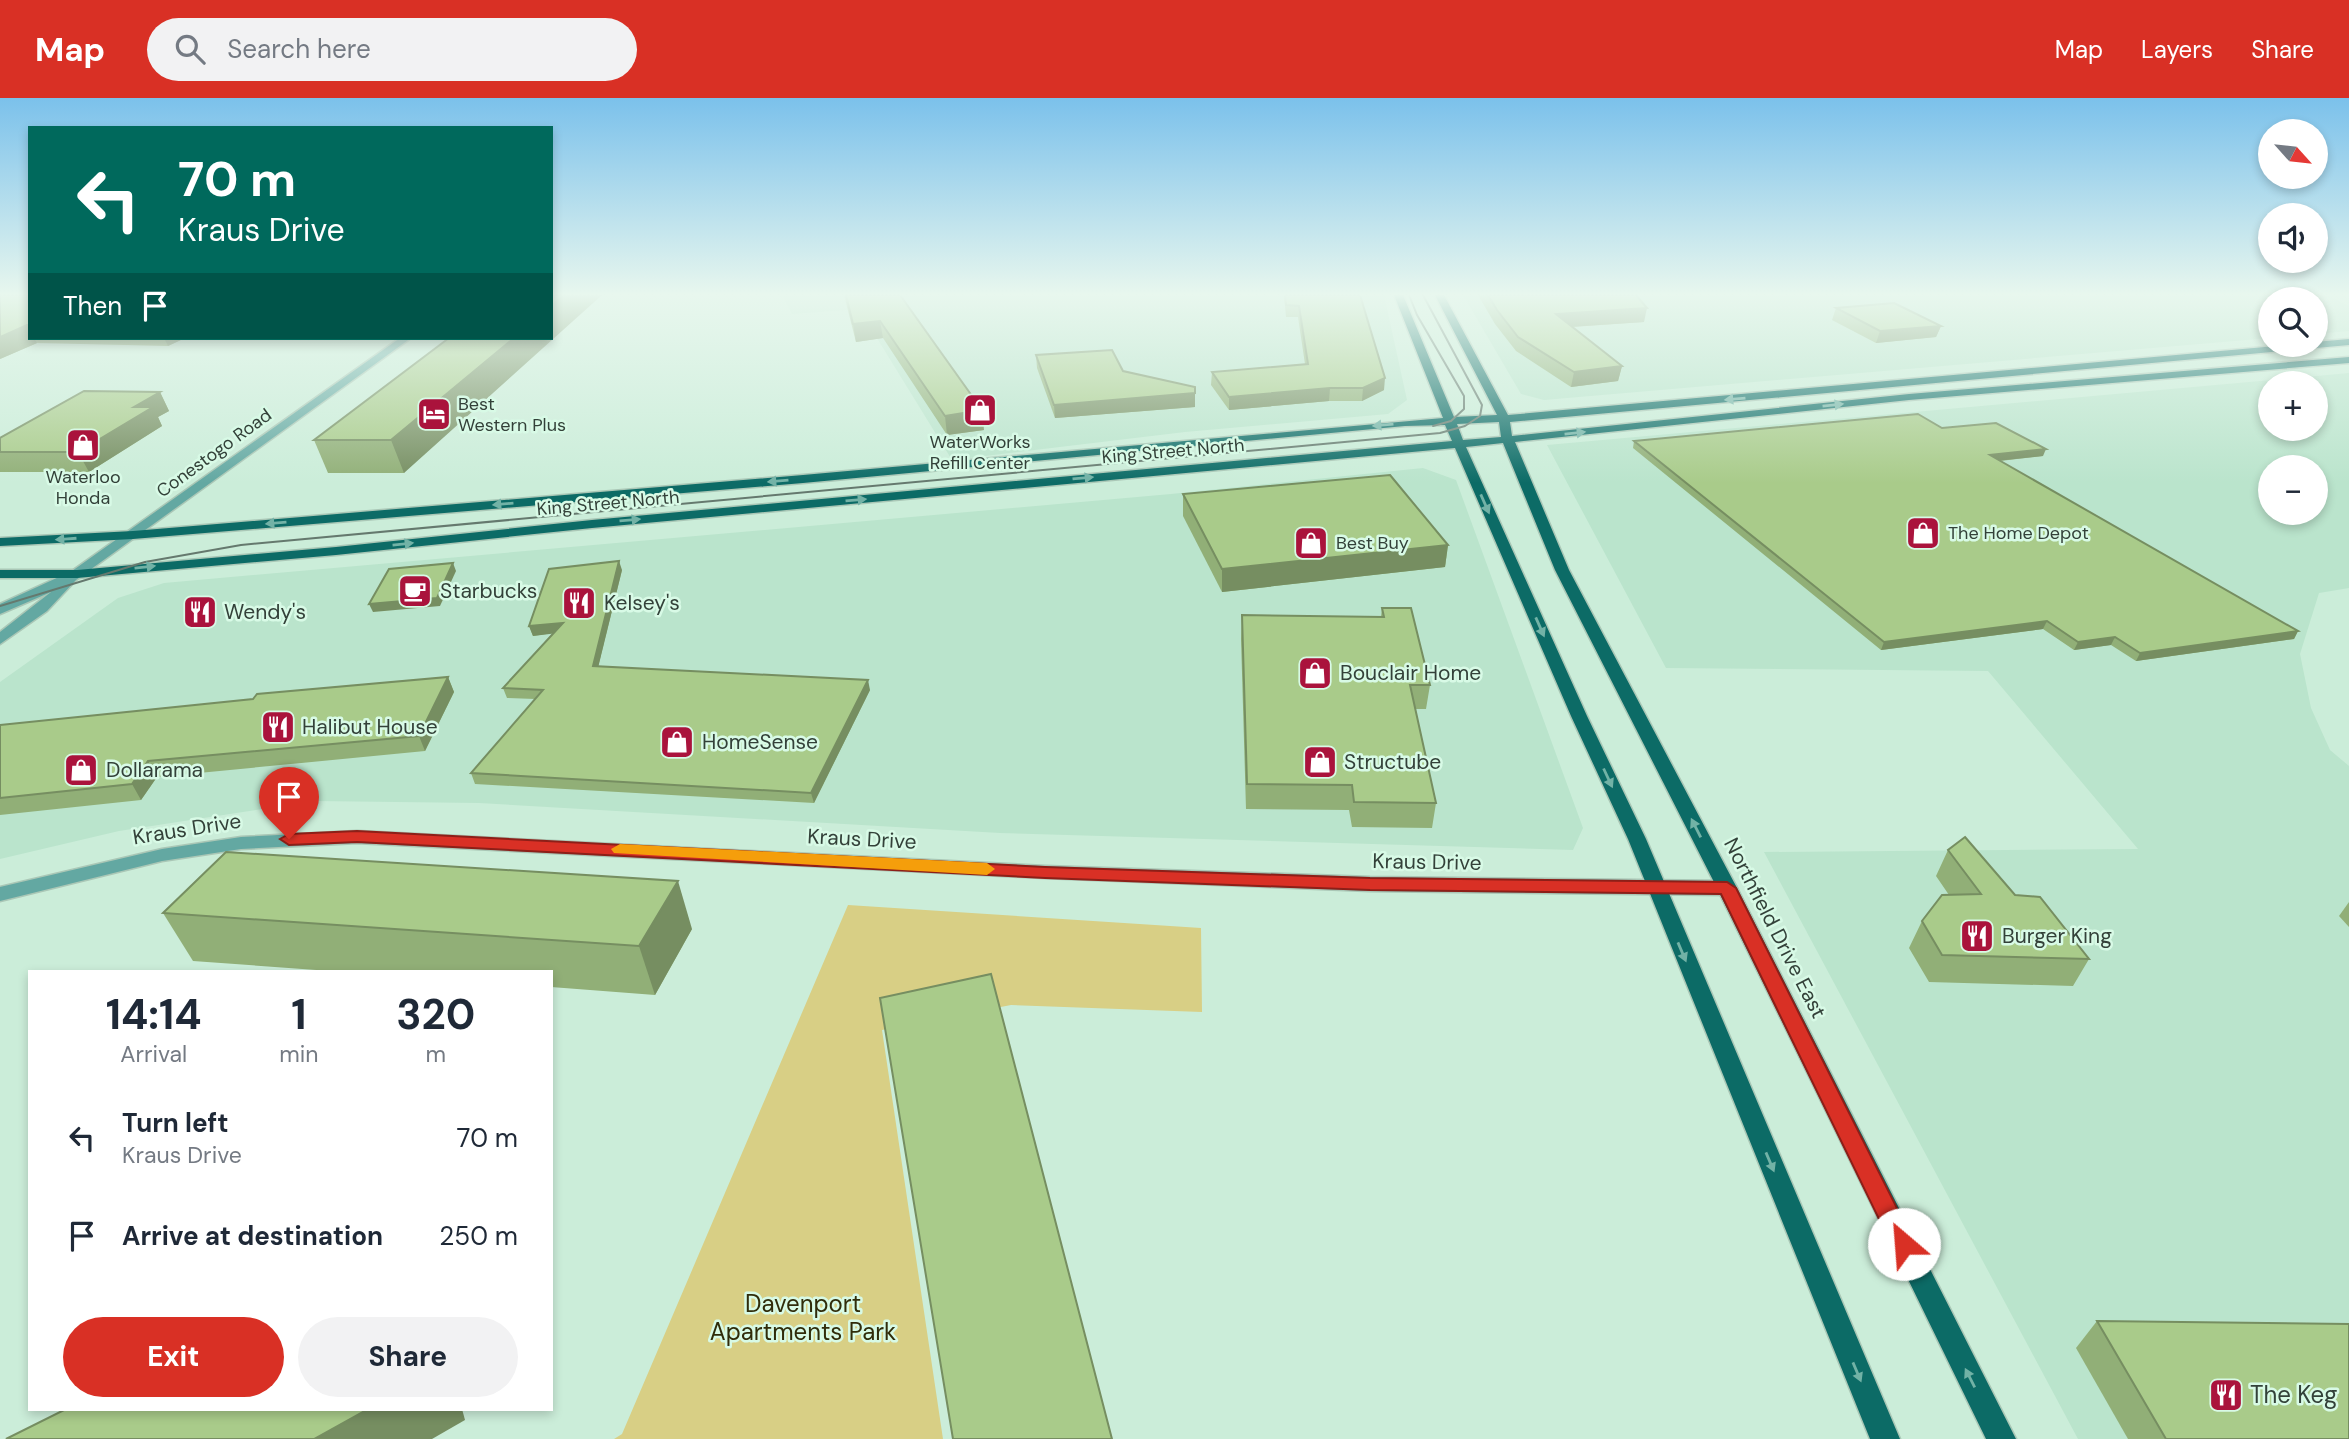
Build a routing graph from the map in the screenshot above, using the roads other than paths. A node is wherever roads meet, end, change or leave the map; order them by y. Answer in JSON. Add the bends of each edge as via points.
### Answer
{"nodes":[{"id":1,"x":379,"y":358,"type":"edge"},
{"id":2,"x":1425,"y":358,"type":"edge"},
{"id":3,"x":1472,"y":358,"type":"edge"},
{"id":4,"x":2178,"y":358,"type":"edge"},
{"id":5,"x":2349,"y":360,"type":"edge"},
{"id":6,"x":1504,"y":419,"type":"junction"},
{"id":7,"x":1451,"y":421,"type":"junction"},
{"id":8,"x":1507,"y":438,"type":"junction"},
{"id":9,"x":1459,"y":443,"type":"junction"},
{"id":10,"x":133,"y":535,"type":"junction"},
{"id":11,"x":0,"y":542,"type":"edge"},
{"id":12,"x":0,"y":574,"type":"edge"},
{"id":13,"x":77,"y":574,"type":"junction"},
{"id":14,"x":0,"y":610,"type":"edge"},
{"id":15,"x":0,"y":639,"type":"edge"},
{"id":16,"x":1657,"y":888,"type":"junction"},
{"id":17,"x":1727,"y":888,"type":"junction"},
{"id":18,"x":0,"y":894,"type":"edge"},
{"id":19,"x":1885,"y":1439,"type":"edge"},
{"id":20,"x":2001,"y":1439,"type":"edge"}],
"edges":[{"from":1,"to":10,"type":"street","name":"Conestogo Road"},
{"from":2,"to":7,"type":"main road"},
{"from":3,"to":6,"type":"main road","name":"Northfield Drive East"},
{"from":4,"to":6,"type":"main road","name":"King Street North","one_way":true},
{"from":8,"to":5,"type":"main road","name":"King Street North","one_way":true,"via":[[2050,384]]},
{"from":6,"to":7,"type":"main road","name":"King Street North"},
{"from":6,"to":8,"type":"main road","name":"Northfield Drive East"},
{"from":7,"to":9,"type":"main road"},
{"from":7,"to":10,"type":"main road","name":"King Street North","one_way":true},
{"from":8,"to":9,"type":"main road","name":"King Street North"},
{"from":17,"to":8,"type":"main road","name":"Northfield Drive East","one_way":true,"via":[[1562,570]]},
{"from":13,"to":9,"type":"main road","name":"King Street North","one_way":true},
{"from":9,"to":16,"type":"main road","one_way":true},
{"from":10,"to":11,"type":"main road","name":"King Street North","one_way":true},
{"from":10,"to":13,"type":"street","name":"Conestogo Road"},
{"from":12,"to":13,"type":"main road","name":"King Street North"},
{"from":13,"to":14,"type":"street","name":"Conestogo Road"},
{"from":13,"to":15,"type":"street","name":"Conestogo Road"},
{"from":16,"to":17,"type":"street","name":"Kraus Drive"},
{"from":16,"to":18,"type":"street","name":"Kraus Drive","via":[[1370,884],[1045,872],[357,837],[241,843],[175,853]]},
{"from":16,"to":19,"type":"main road","one_way":true},
{"from":20,"to":17,"type":"main road","name":"Northfield Drive East","one_way":true}]}
